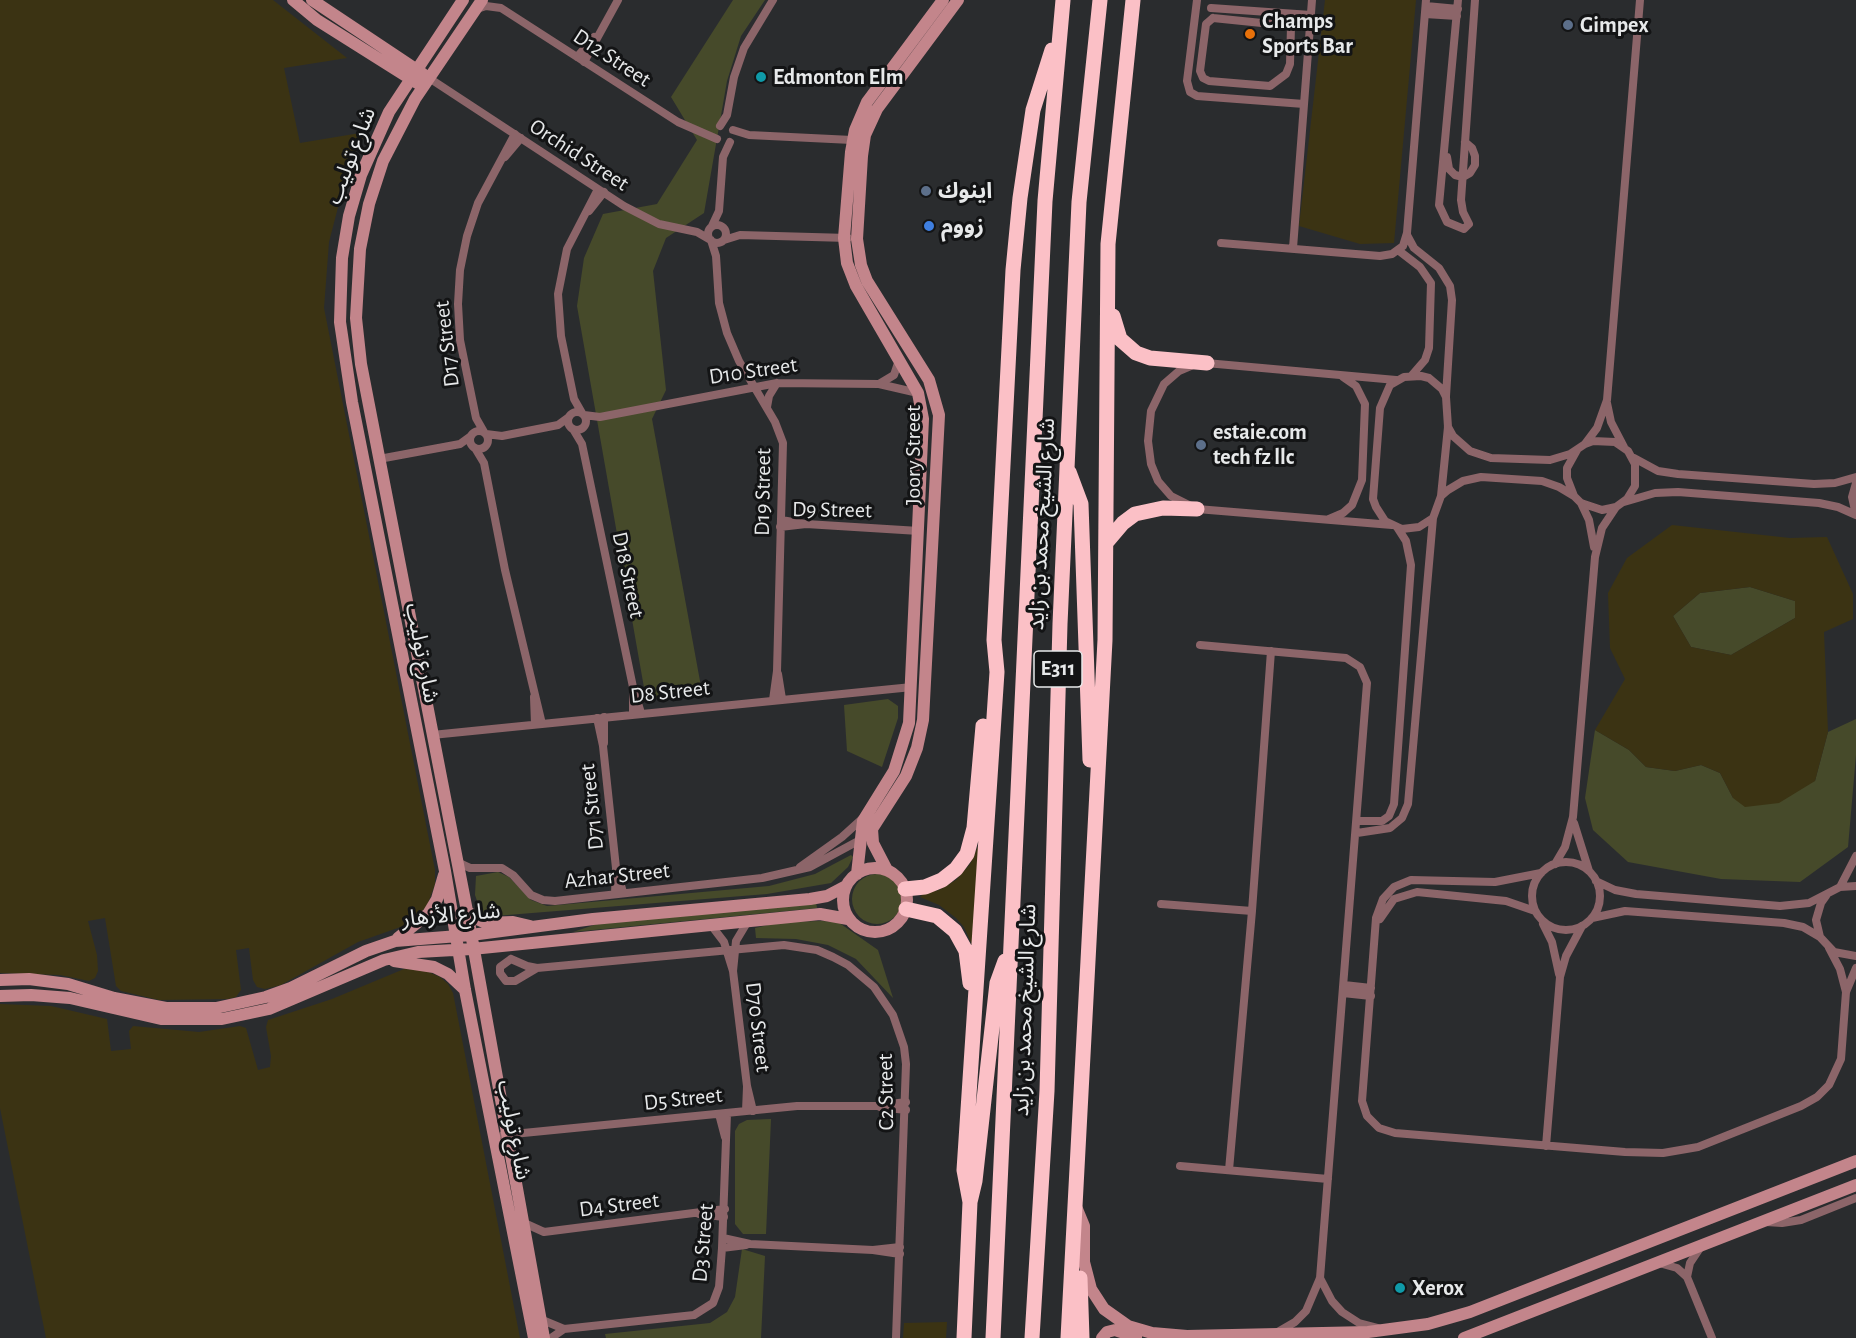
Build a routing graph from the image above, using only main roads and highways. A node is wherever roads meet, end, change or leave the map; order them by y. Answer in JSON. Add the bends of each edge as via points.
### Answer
{"nodes":[{"id":1,"x":1063,"y":0,"type":"edge"},
{"id":2,"x":1100,"y":0,"type":"edge"},
{"id":3,"x":1133,"y":0,"type":"edge"},
{"id":4,"x":1059,"y":30,"type":"junction"},
{"id":5,"x":1108,"y":244,"type":"junction"},
{"id":6,"x":1207,"y":363,"type":"road end"},
{"id":7,"x":1067,"y":467,"type":"junction"},
{"id":8,"x":1197,"y":510,"type":"road end"},
{"id":9,"x":1106,"y":543,"type":"junction"},
{"id":10,"x":994,"y":640,"type":"junction"},
{"id":11,"x":1097,"y":792,"type":"junction"},
{"id":12,"x":905,"y":889,"type":"road end"},
{"id":13,"x":906,"y":909,"type":"road end"},
{"id":14,"x":1010,"y":951,"type":"junction"},
{"id":15,"x":973,"y":1059,"type":"junction"},
{"id":16,"x":970,"y":1202,"type":"junction"},
{"id":17,"x":1075,"y":1231,"type":"junction"},
{"id":18,"x":964,"y":1338,"type":"edge"},
{"id":19,"x":993,"y":1338,"type":"edge"},
{"id":20,"x":1032,"y":1338,"type":"edge"},
{"id":21,"x":1068,"y":1338,"type":"edge"},
{"id":22,"x":1082,"y":1338,"type":"edge"}],
"edges":[{"from":1,"to":4,"type":"highway","name":"شارع الشيخ محمد بن زايد","number":"E311"},
{"from":2,"to":7,"type":"highway","name":"شارع الشيخ محمد بن زايد","number":"E311","via":[[1079,202]]},
{"from":3,"to":5,"type":"highway"},
{"from":4,"to":10,"type":"highway","via":[[1036,99],[1020,198]]},
{"from":4,"to":14,"type":"highway","name":"شارع الشيخ محمد بن زايد","number":"E311","via":[[1045,201]]},
{"from":5,"to":6,"type":"highway","via":[[1114,325],[1120,339],[1143,356]]},
{"from":5,"to":9,"type":"highway"},
{"from":7,"to":11,"type":"highway","via":[[1081,504],[1090,762]]},
{"from":7,"to":20,"type":"highway","name":"شارع الشيخ محمد بن زايد","number":"E311","via":[[1050,894],[1047,1091]]},
{"from":8,"to":9,"type":"highway","via":[[1163,508],[1135,514]]},
{"from":9,"to":11,"type":"highway"},
{"from":10,"to":12,"type":"highway","via":[[970,846],[956,869],[942,880],[926,887]]},
{"from":10,"to":15,"type":"highway","via":[[997,672]]},
{"from":11,"to":17,"type":"highway"},
{"from":13,"to":15,"type":"highway","via":[[937,916],[961,941],[968,963]]},
{"from":14,"to":16,"type":"highway","via":[[997,983]]},
{"from":14,"to":19,"type":"highway","name":"شارع الشيخ محمد بن زايد","number":"E311"},
{"from":15,"to":16,"type":"highway","via":[[964,1170]]},
{"from":16,"to":18,"type":"highway"},
{"from":17,"to":21,"type":"highway"},
{"from":17,"to":22,"type":"highway"}]}
